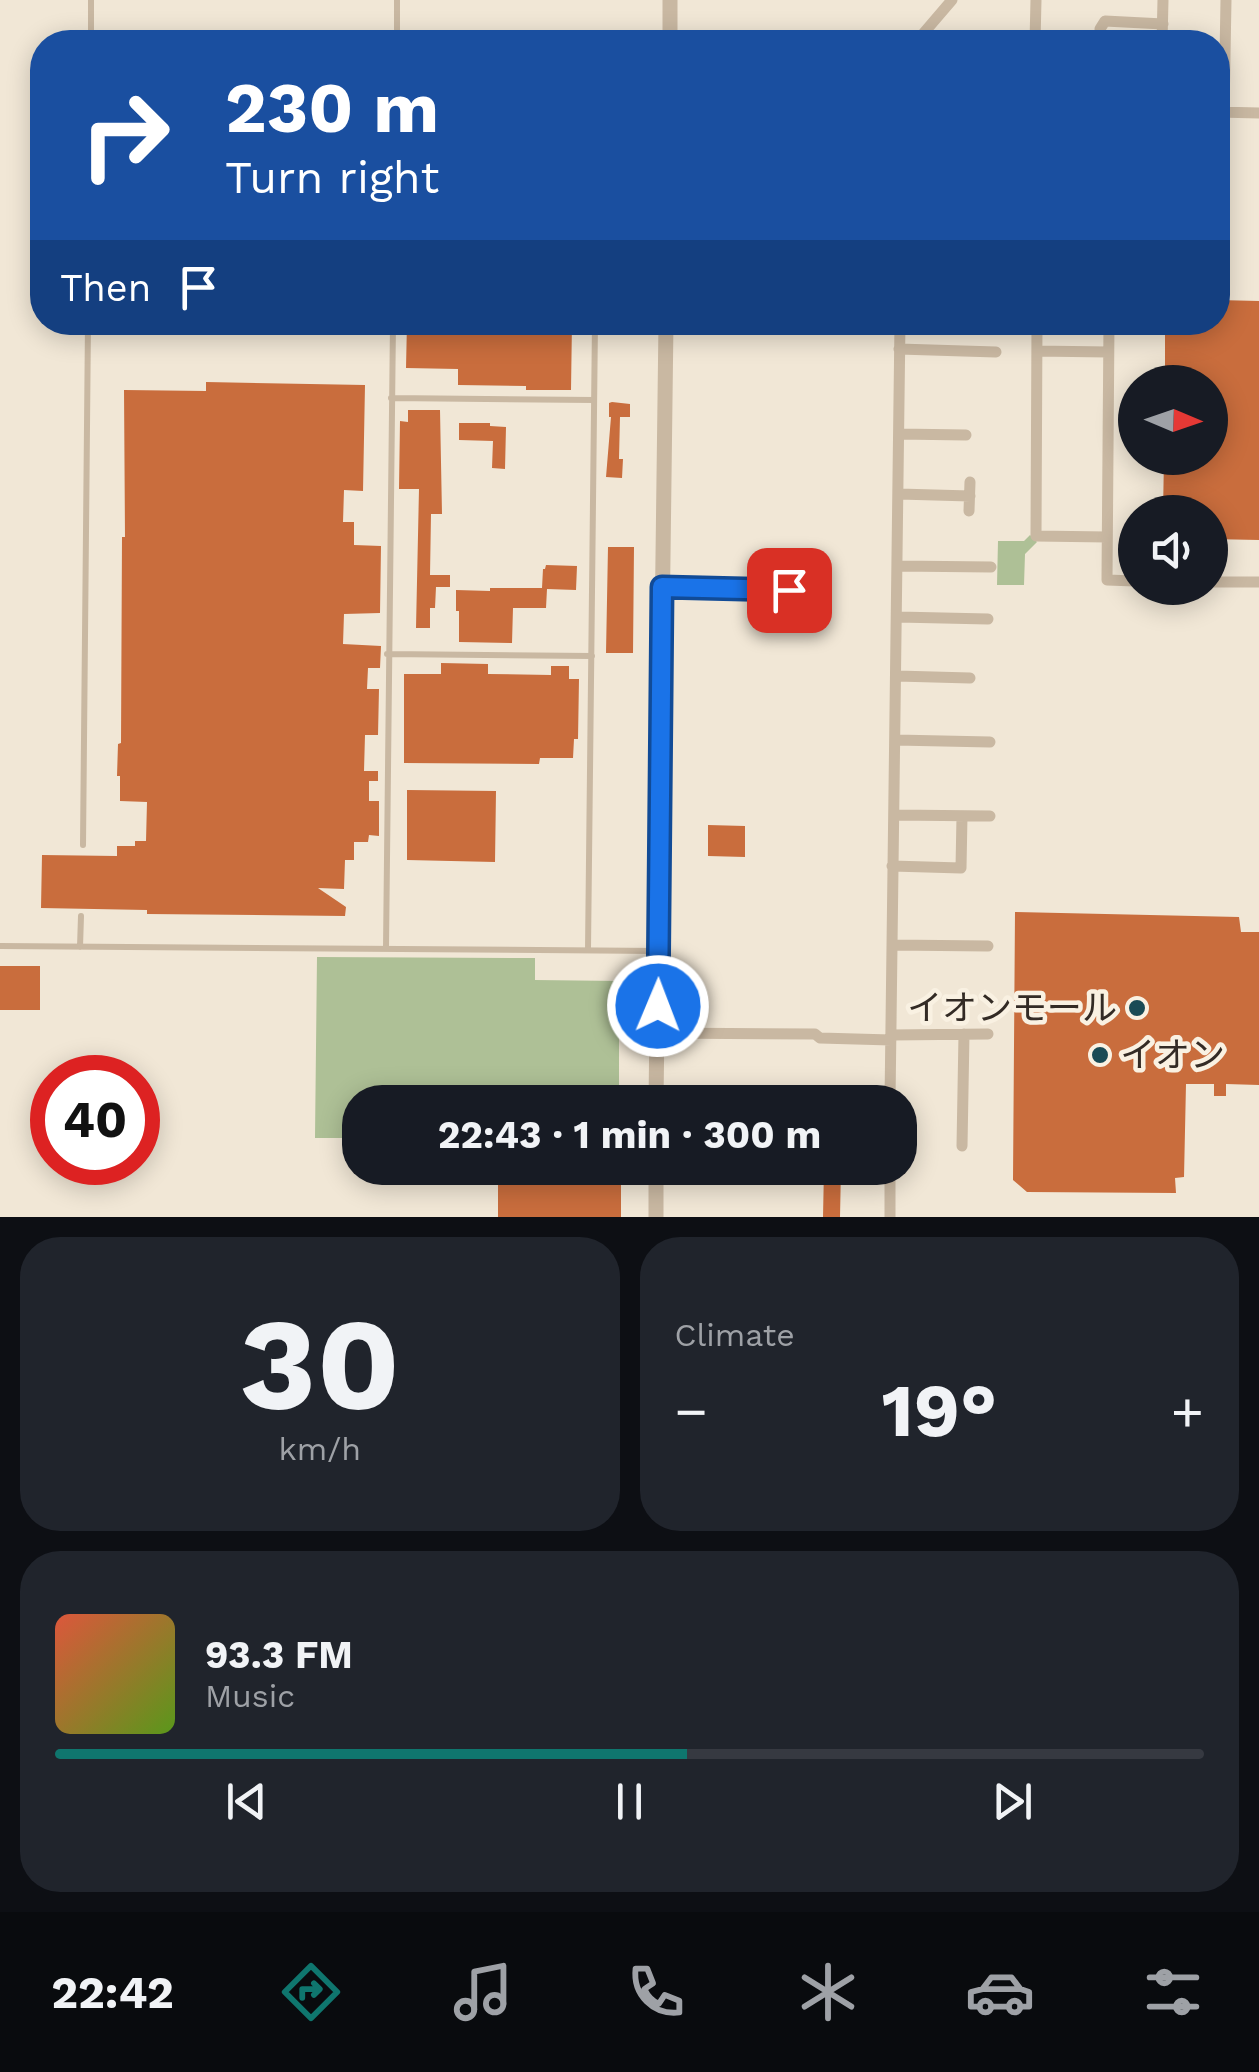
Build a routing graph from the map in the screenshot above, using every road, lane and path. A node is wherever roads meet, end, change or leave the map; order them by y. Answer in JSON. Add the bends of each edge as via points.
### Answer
{"nodes":[{"id":1,"x":91,"y":0,"type":"edge"},
{"id":2,"x":397,"y":0,"type":"edge"},
{"id":3,"x":670,"y":0,"type":"edge"},
{"id":4,"x":952,"y":0,"type":"edge"},
{"id":5,"x":1036,"y":0,"type":"edge"},
{"id":6,"x":1163,"y":0,"type":"edge"},
{"id":7,"x":1226,"y":0,"type":"edge"},
{"id":8,"x":1163,"y":24,"type":"junction"},
{"id":9,"x":91,"y":30,"type":"edge"},
{"id":10,"x":397,"y":30,"type":"edge"},
{"id":11,"x":670,"y":30,"type":"edge"},
{"id":12,"x":926,"y":30,"type":"edge"},
{"id":13,"x":1035,"y":30,"type":"edge"},
{"id":14,"x":1100,"y":30,"type":"edge"},
{"id":15,"x":1163,"y":30,"type":"edge"},
{"id":16,"x":1225,"y":30,"type":"edge"},
{"id":17,"x":1230,"y":112,"type":"edge"},
{"id":18,"x":1259,"y":112,"type":"edge"},
{"id":19,"x":88,"y":335,"type":"edge"},
{"id":20,"x":393,"y":335,"type":"edge"},
{"id":21,"x":595,"y":335,"type":"edge"},
{"id":22,"x":666,"y":335,"type":"edge"},
{"id":23,"x":900,"y":335,"type":"edge"},
{"id":24,"x":1037,"y":335,"type":"edge"},
{"id":25,"x":1109,"y":335,"type":"edge"},
{"id":26,"x":899,"y":349,"type":"junction"},
{"id":27,"x":1037,"y":350,"type":"junction"},
{"id":28,"x":996,"y":352,"type":"dead end"},
{"id":29,"x":1108,"y":352,"type":"junction"},
{"id":30,"x":392,"y":398,"type":"junction"},
{"id":31,"x":594,"y":400,"type":"junction"},
{"id":32,"x":899,"y":434,"type":"junction"},
{"id":33,"x":966,"y":435,"type":"dead end"},
{"id":34,"x":898,"y":494,"type":"junction"},
{"id":35,"x":969,"y":511,"type":"dead end"},
{"id":36,"x":1107,"y":537,"type":"junction"},
{"id":37,"x":898,"y":566,"type":"junction"},
{"id":38,"x":992,"y":567,"type":"dead end"},
{"id":39,"x":1118,"y":580,"type":"edge"},
{"id":40,"x":1228,"y":582,"type":"edge"},
{"id":41,"x":1259,"y":582,"type":"edge"},
{"id":42,"x":662,"y":587,"type":"junction"},
{"id":43,"x":789,"y":590,"type":"dead end"},
{"id":44,"x":898,"y":617,"type":"junction"},
{"id":45,"x":988,"y":620,"type":"dead end"},
{"id":46,"x":388,"y":654,"type":"junction"},
{"id":47,"x":592,"y":656,"type":"junction"},
{"id":48,"x":896,"y":676,"type":"junction"},
{"id":49,"x":970,"y":678,"type":"dead end"},
{"id":50,"x":896,"y":740,"type":"junction"},
{"id":51,"x":990,"y":742,"type":"dead end"},
{"id":52,"x":895,"y":816,"type":"junction"},
{"id":53,"x":962,"y":816,"type":"junction"},
{"id":54,"x":990,"y":816,"type":"dead end"},
{"id":55,"x":83,"y":845,"type":"dead end"},
{"id":56,"x":892,"y":866,"type":"junction"},
{"id":57,"x":81,"y":916,"type":"dead end"},
{"id":58,"x":892,"y":945,"type":"junction"},
{"id":59,"x":0,"y":946,"type":"edge"},
{"id":60,"x":988,"y":946,"type":"dead end"},
{"id":61,"x":80,"y":947,"type":"junction"},
{"id":62,"x":386,"y":948,"type":"junction"},
{"id":63,"x":588,"y":950,"type":"junction"},
{"id":64,"x":659,"y":951,"type":"junction"},
{"id":65,"x":658,"y":1033,"type":"junction"},
{"id":66,"x":964,"y":1034,"type":"junction"},
{"id":67,"x":988,"y":1034,"type":"dead end"},
{"id":68,"x":890,"y":1037,"type":"junction"},
{"id":69,"x":656,"y":1085,"type":"edge"},
{"id":70,"x":890,"y":1085,"type":"edge"},
{"id":71,"x":962,"y":1146,"type":"dead end"},
{"id":72,"x":656,"y":1185,"type":"edge"},
{"id":73,"x":890,"y":1185,"type":"edge"},
{"id":74,"x":656,"y":1217,"type":"edge"},
{"id":75,"x":890,"y":1217,"type":"edge"}],
"edges":[{"from":1,"to":9,"type":"lane"},
{"from":2,"to":10,"type":"lane"},
{"from":3,"to":11,"type":"street"},
{"from":4,"to":12,"type":"street"},
{"from":5,"to":13,"type":"street"},
{"from":6,"to":8,"type":"street"},
{"from":7,"to":16,"type":"street"},
{"from":8,"to":14,"type":"street","via":[[1106,22]]},
{"from":8,"to":15,"type":"street"},
{"from":17,"to":18,"type":"street"},
{"from":19,"to":55,"type":"lane"},
{"from":20,"to":30,"type":"lane"},
{"from":21,"to":31,"type":"lane"},
{"from":22,"to":42,"type":"street"},
{"from":23,"to":26,"type":"street"},
{"from":24,"to":27,"type":"street"},
{"from":25,"to":29,"type":"street"},
{"from":26,"to":28,"type":"street"},
{"from":26,"to":32,"type":"street"},
{"from":27,"to":29,"type":"street"},
{"from":27,"to":36,"type":"street","via":[[1036,536]]},
{"from":29,"to":36,"type":"street"},
{"from":30,"to":31,"type":"lane"},
{"from":30,"to":46,"type":"lane"},
{"from":31,"to":47,"type":"lane"},
{"from":32,"to":33,"type":"street"},
{"from":32,"to":34,"type":"street"},
{"from":34,"to":35,"type":"street","via":[[970,489]]},
{"from":34,"to":37,"type":"street"},
{"from":36,"to":39,"type":"street","via":[[1107,580]]},
{"from":37,"to":38,"type":"street"},
{"from":37,"to":44,"type":"street"},
{"from":40,"to":41,"type":"street"},
{"from":42,"to":43,"type":"lane"},
{"from":42,"to":64,"type":"street"},
{"from":44,"to":45,"type":"street"},
{"from":44,"to":48,"type":"street"},
{"from":46,"to":47,"type":"lane"},
{"from":46,"to":62,"type":"lane"},
{"from":47,"to":63,"type":"lane"},
{"from":48,"to":49,"type":"street"},
{"from":48,"to":50,"type":"street"},
{"from":50,"to":51,"type":"street"},
{"from":50,"to":52,"type":"street"},
{"from":52,"to":53,"type":"street"},
{"from":52,"to":56,"type":"street"},
{"from":53,"to":54,"type":"street"},
{"from":53,"to":56,"type":"street","via":[[961,868]]},
{"from":56,"to":58,"type":"street"},
{"from":57,"to":61,"type":"lane"},
{"from":58,"to":60,"type":"street"},
{"from":58,"to":68,"type":"street"},
{"from":59,"to":61,"type":"lane"},
{"from":61,"to":62,"type":"lane"},
{"from":62,"to":63,"type":"lane"},
{"from":63,"to":64,"type":"lane"},
{"from":64,"to":65,"type":"street"},
{"from":65,"to":68,"type":"street"},
{"from":65,"to":69,"type":"street"},
{"from":66,"to":67,"type":"street"},
{"from":66,"to":68,"type":"street"},
{"from":66,"to":71,"type":"street"},
{"from":68,"to":70,"type":"street"},
{"from":72,"to":74,"type":"street"},
{"from":73,"to":75,"type":"street"}]}
